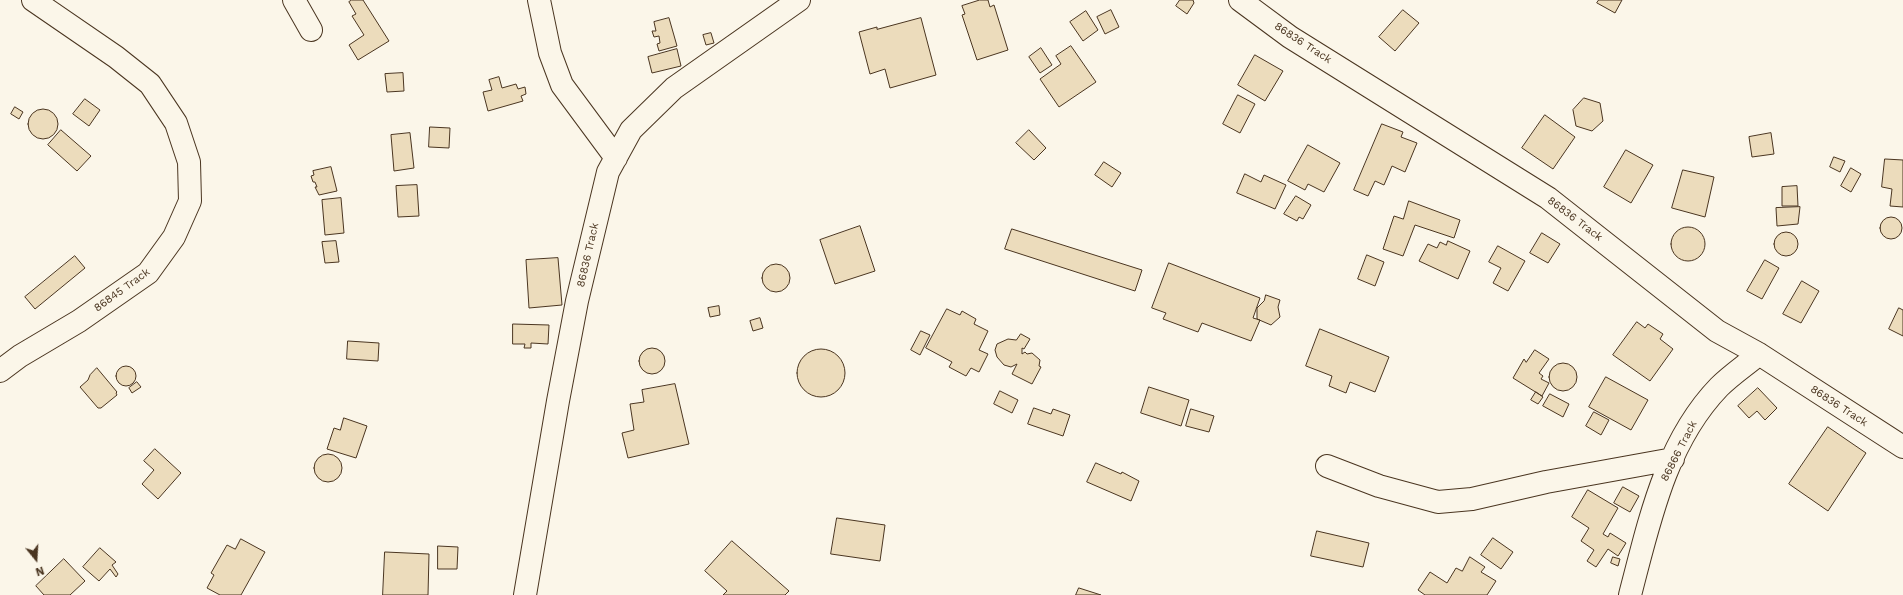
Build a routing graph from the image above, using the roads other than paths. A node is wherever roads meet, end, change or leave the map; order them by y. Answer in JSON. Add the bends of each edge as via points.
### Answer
{"nodes":[{"id":1,"x":33,"y":0,"type":"edge"},
{"id":2,"x":294,"y":0,"type":"edge"},
{"id":3,"x":539,"y":0,"type":"edge"},
{"id":4,"x":799,"y":0,"type":"edge"},
{"id":5,"x":1240,"y":0,"type":"edge"},
{"id":6,"x":311,"y":30,"type":"dead end"},
{"id":7,"x":616,"y":158,"type":"junction"},
{"id":8,"x":1759,"y":354,"type":"junction"},
{"id":9,"x":0,"y":371,"type":"edge"},
{"id":10,"x":1903,"y":447,"type":"edge"},
{"id":11,"x":1673,"y":459,"type":"junction"},
{"id":12,"x":1327,"y":466,"type":"dead end"},
{"id":13,"x":525,"y":595,"type":"edge"},
{"id":14,"x":1630,"y":595,"type":"edge"}],
"edges":[{"from":1,"to":9,"type":"street","name":"86845 Track","via":[[116,57],[150,84],[176,123],[189,162],[190,201],[174,237],[148,273]]},
{"from":2,"to":6,"type":"street"},
{"from":3,"to":7,"type":"street","via":[[550,53],[562,85]]},
{"from":4,"to":7,"type":"street","name":"86836 Track","via":[[674,88],[631,130]]},
{"from":5,"to":8,"type":"street","name":"86836 Track","via":[[1290,37],[1548,198],[1717,331]]},
{"from":7,"to":13,"type":"street","name":"86836 Track","via":[[608,172],[577,301]]},
{"from":8,"to":10,"type":"street","name":"86836 Track"},
{"from":8,"to":11,"type":"street","name":"86866 Track","via":[[1719,387],[1689,426]]},
{"from":11,"to":12,"type":"street","via":[[1546,482],[1472,499],[1438,502],[1379,486]]},
{"from":11,"to":14,"type":"street","name":"86866 Track","via":[[1658,496]]}]}
